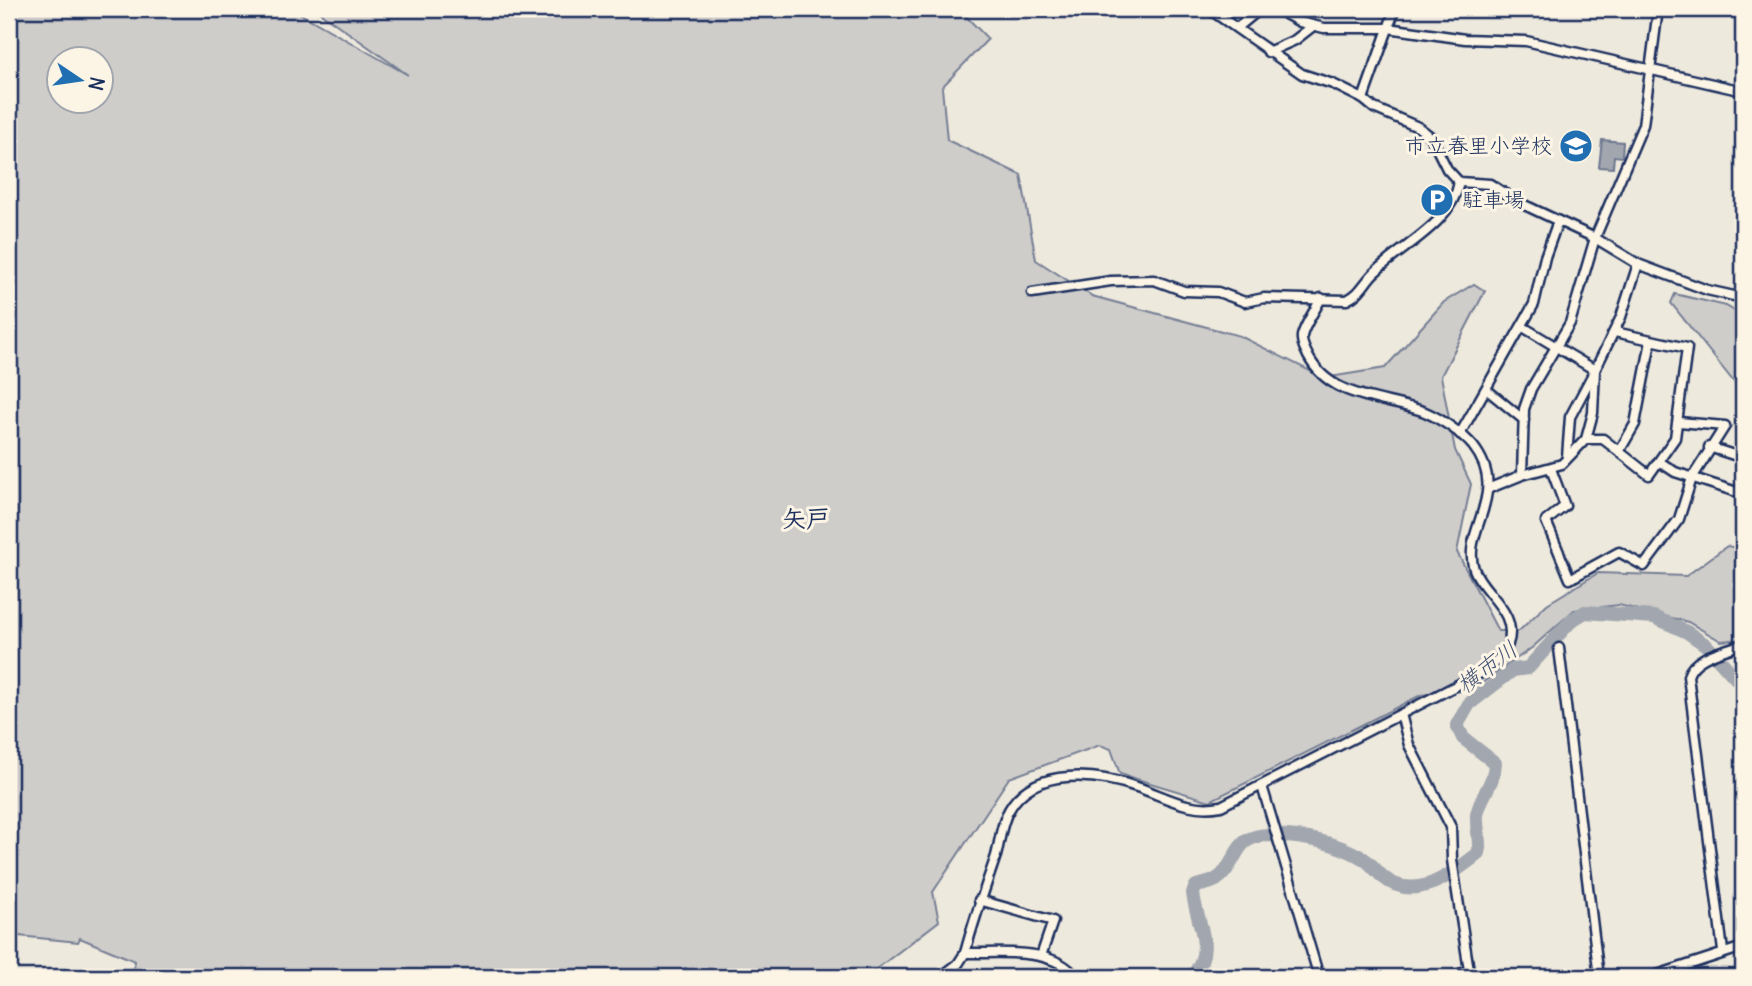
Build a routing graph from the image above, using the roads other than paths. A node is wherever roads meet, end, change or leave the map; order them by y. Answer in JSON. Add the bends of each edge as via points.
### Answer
{"nodes":[{"id":1,"x":1209,"y":9,"type":"edge"},
{"id":2,"x":1261,"y":9,"type":"edge"},
{"id":3,"x":1276,"y":9,"type":"edge"},
{"id":4,"x":1395,"y":9,"type":"edge"},
{"id":5,"x":1658,"y":9,"type":"edge"},
{"id":6,"x":1313,"y":26,"type":"junction"},
{"id":7,"x":1237,"y":28,"type":"junction"},
{"id":8,"x":1388,"y":29,"type":"junction"},
{"id":9,"x":1268,"y":52,"type":"junction"},
{"id":10,"x":1650,"y":68,"type":"junction"},
{"id":11,"x":1743,"y":91,"type":"edge"},
{"id":12,"x":1363,"y":99,"type":"junction"},
{"id":13,"x":1459,"y":182,"type":"junction"},
{"id":14,"x":1558,"y":221,"type":"junction"},
{"id":15,"x":1595,"y":238,"type":"junction"},
{"id":16,"x":1638,"y":264,"type":"junction"},
{"id":17,"x":1032,"y":293,"type":"dead end"},
{"id":18,"x":1321,"y":298,"type":"junction"},
{"id":19,"x":1743,"y":298,"type":"edge"},
{"id":20,"x":1523,"y":327,"type":"junction"},
{"id":21,"x":1615,"y":332,"type":"junction"},
{"id":22,"x":1651,"y":341,"type":"junction"},
{"id":23,"x":1557,"y":348,"type":"junction"},
{"id":24,"x":1595,"y":370,"type":"junction"},
{"id":25,"x":1486,"y":389,"type":"junction"},
{"id":26,"x":1524,"y":421,"type":"junction"},
{"id":27,"x":1679,"y":422,"type":"junction"},
{"id":28,"x":1460,"y":434,"type":"junction"},
{"id":29,"x":1586,"y":439,"type":"junction"},
{"id":30,"x":1709,"y":447,"type":"junction"},
{"id":31,"x":1620,"y":450,"type":"junction"},
{"id":32,"x":1567,"y":457,"type":"junction"},
{"id":33,"x":1743,"y":458,"type":"edge"},
{"id":34,"x":1660,"y":462,"type":"junction"},
{"id":35,"x":1551,"y":470,"type":"junction"},
{"id":36,"x":1522,"y":475,"type":"junction"},
{"id":37,"x":1692,"y":478,"type":"junction"},
{"id":38,"x":1490,"y":488,"type":"junction"},
{"id":39,"x":1743,"y":494,"type":"edge"},
{"id":40,"x":1743,"y":644,"type":"edge"},
{"id":41,"x":1559,"y":648,"type":"dead end"},
{"id":42,"x":1401,"y":714,"type":"junction"},
{"id":43,"x":1262,"y":786,"type":"junction"},
{"id":44,"x":979,"y":900,"type":"junction"},
{"id":45,"x":1743,"y":947,"type":"edge"},
{"id":46,"x":1723,"y":951,"type":"junction"},
{"id":47,"x":965,"y":953,"type":"junction"},
{"id":48,"x":1041,"y":956,"type":"junction"},
{"id":49,"x":1469,"y":974,"type":"edge"},
{"id":50,"x":941,"y":977,"type":"edge"},
{"id":51,"x":1076,"y":977,"type":"edge"},
{"id":52,"x":1319,"y":977,"type":"edge"},
{"id":53,"x":1449,"y":977,"type":"edge"},
{"id":54,"x":1599,"y":977,"type":"edge"},
{"id":55,"x":1651,"y":977,"type":"edge"}],
"edges":[{"from":1,"to":7,"type":"street"},
{"from":2,"to":7,"type":"street"},
{"from":3,"to":6,"type":"street"},
{"from":4,"to":8,"type":"street"},
{"from":5,"to":10,"type":"street"},
{"from":6,"to":8,"type":"street"},
{"from":6,"to":9,"type":"street"},
{"from":7,"to":9,"type":"street"},
{"from":8,"to":10,"type":"street","via":[[1526,41]]},
{"from":8,"to":12,"type":"street"},
{"from":9,"to":12,"type":"street","via":[[1302,74]]},
{"from":10,"to":11,"type":"street"},
{"from":10,"to":15,"type":"street","via":[[1643,125]]},
{"from":12,"to":13,"type":"street","via":[[1431,137]]},
{"from":13,"to":14,"type":"street","via":[[1490,184]]},
{"from":13,"to":18,"type":"street","via":[[1456,199],[1441,217],[1372,274],[1359,294],[1347,300]]},
{"from":14,"to":15,"type":"street"},
{"from":14,"to":20,"type":"street"},
{"from":15,"to":16,"type":"street"},
{"from":15,"to":23,"type":"street","via":[[1579,297]]},
{"from":16,"to":19,"type":"street"},
{"from":16,"to":21,"type":"street"},
{"from":17,"to":18,"type":"street","via":[[1154,279],[1184,291],[1218,292],[1245,302]]},
{"from":18,"to":28,"type":"street","via":[[1302,344],[1311,362],[1328,379],[1356,394],[1426,413]]},
{"from":20,"to":23,"type":"street"},
{"from":20,"to":25,"type":"street"},
{"from":21,"to":22,"type":"street"},
{"from":21,"to":24,"type":"street"},
{"from":22,"to":27,"type":"street","via":[[1687,348]]},
{"from":22,"to":31,"type":"street","via":[[1635,424]]},
{"from":23,"to":24,"type":"street"},
{"from":23,"to":26,"type":"street","via":[[1531,389]]},
{"from":24,"to":29,"type":"street","via":[[1593,414]]},
{"from":24,"to":32,"type":"street","via":[[1570,417]]},
{"from":25,"to":26,"type":"street"},
{"from":25,"to":28,"type":"street"},
{"from":26,"to":36,"type":"street"},
{"from":27,"to":30,"type":"street","via":[[1725,426]]},
{"from":27,"to":34,"type":"street"},
{"from":28,"to":38,"type":"street","via":[[1480,458]]},
{"from":29,"to":31,"type":"street","via":[[1603,439]]},
{"from":29,"to":32,"type":"street"},
{"from":30,"to":33,"type":"street"},
{"from":30,"to":37,"type":"street"},
{"from":31,"to":34,"type":"street","via":[[1649,475]]},
{"from":32,"to":35,"type":"street"},
{"from":34,"to":37,"type":"street"},
{"from":35,"to":36,"type":"street"},
{"from":35,"to":37,"type":"street","via":[[1565,506],[1546,521],[1570,579],[1619,552],[1644,566],[1679,519]]},
{"from":36,"to":38,"type":"street"},
{"from":37,"to":39,"type":"street"},
{"from":38,"to":42,"type":"street","via":[[1473,567],[1504,613],[1508,644],[1497,661],[1479,674]]},
{"from":40,"to":46,"type":"street","via":[[1691,665],[1688,676]]},
{"from":41,"to":54,"type":"street"},
{"from":42,"to":43,"type":"street"},
{"from":42,"to":49,"type":"street","via":[[1413,753],[1451,827]]},
{"from":43,"to":44,"type":"street","via":[[1222,806],[1198,808],[1127,784],[1064,777],[1043,780],[1023,792],[1008,811]]},
{"from":43,"to":52,"type":"street"},
{"from":44,"to":47,"type":"street"},
{"from":44,"to":48,"type":"street","via":[[1053,921]]},
{"from":45,"to":46,"type":"street"},
{"from":46,"to":55,"type":"street","via":[[1667,975]]},
{"from":47,"to":48,"type":"street"},
{"from":47,"to":50,"type":"street"},
{"from":48,"to":51,"type":"street","via":[[1062,964]]},
{"from":49,"to":53,"type":"street"}]}
